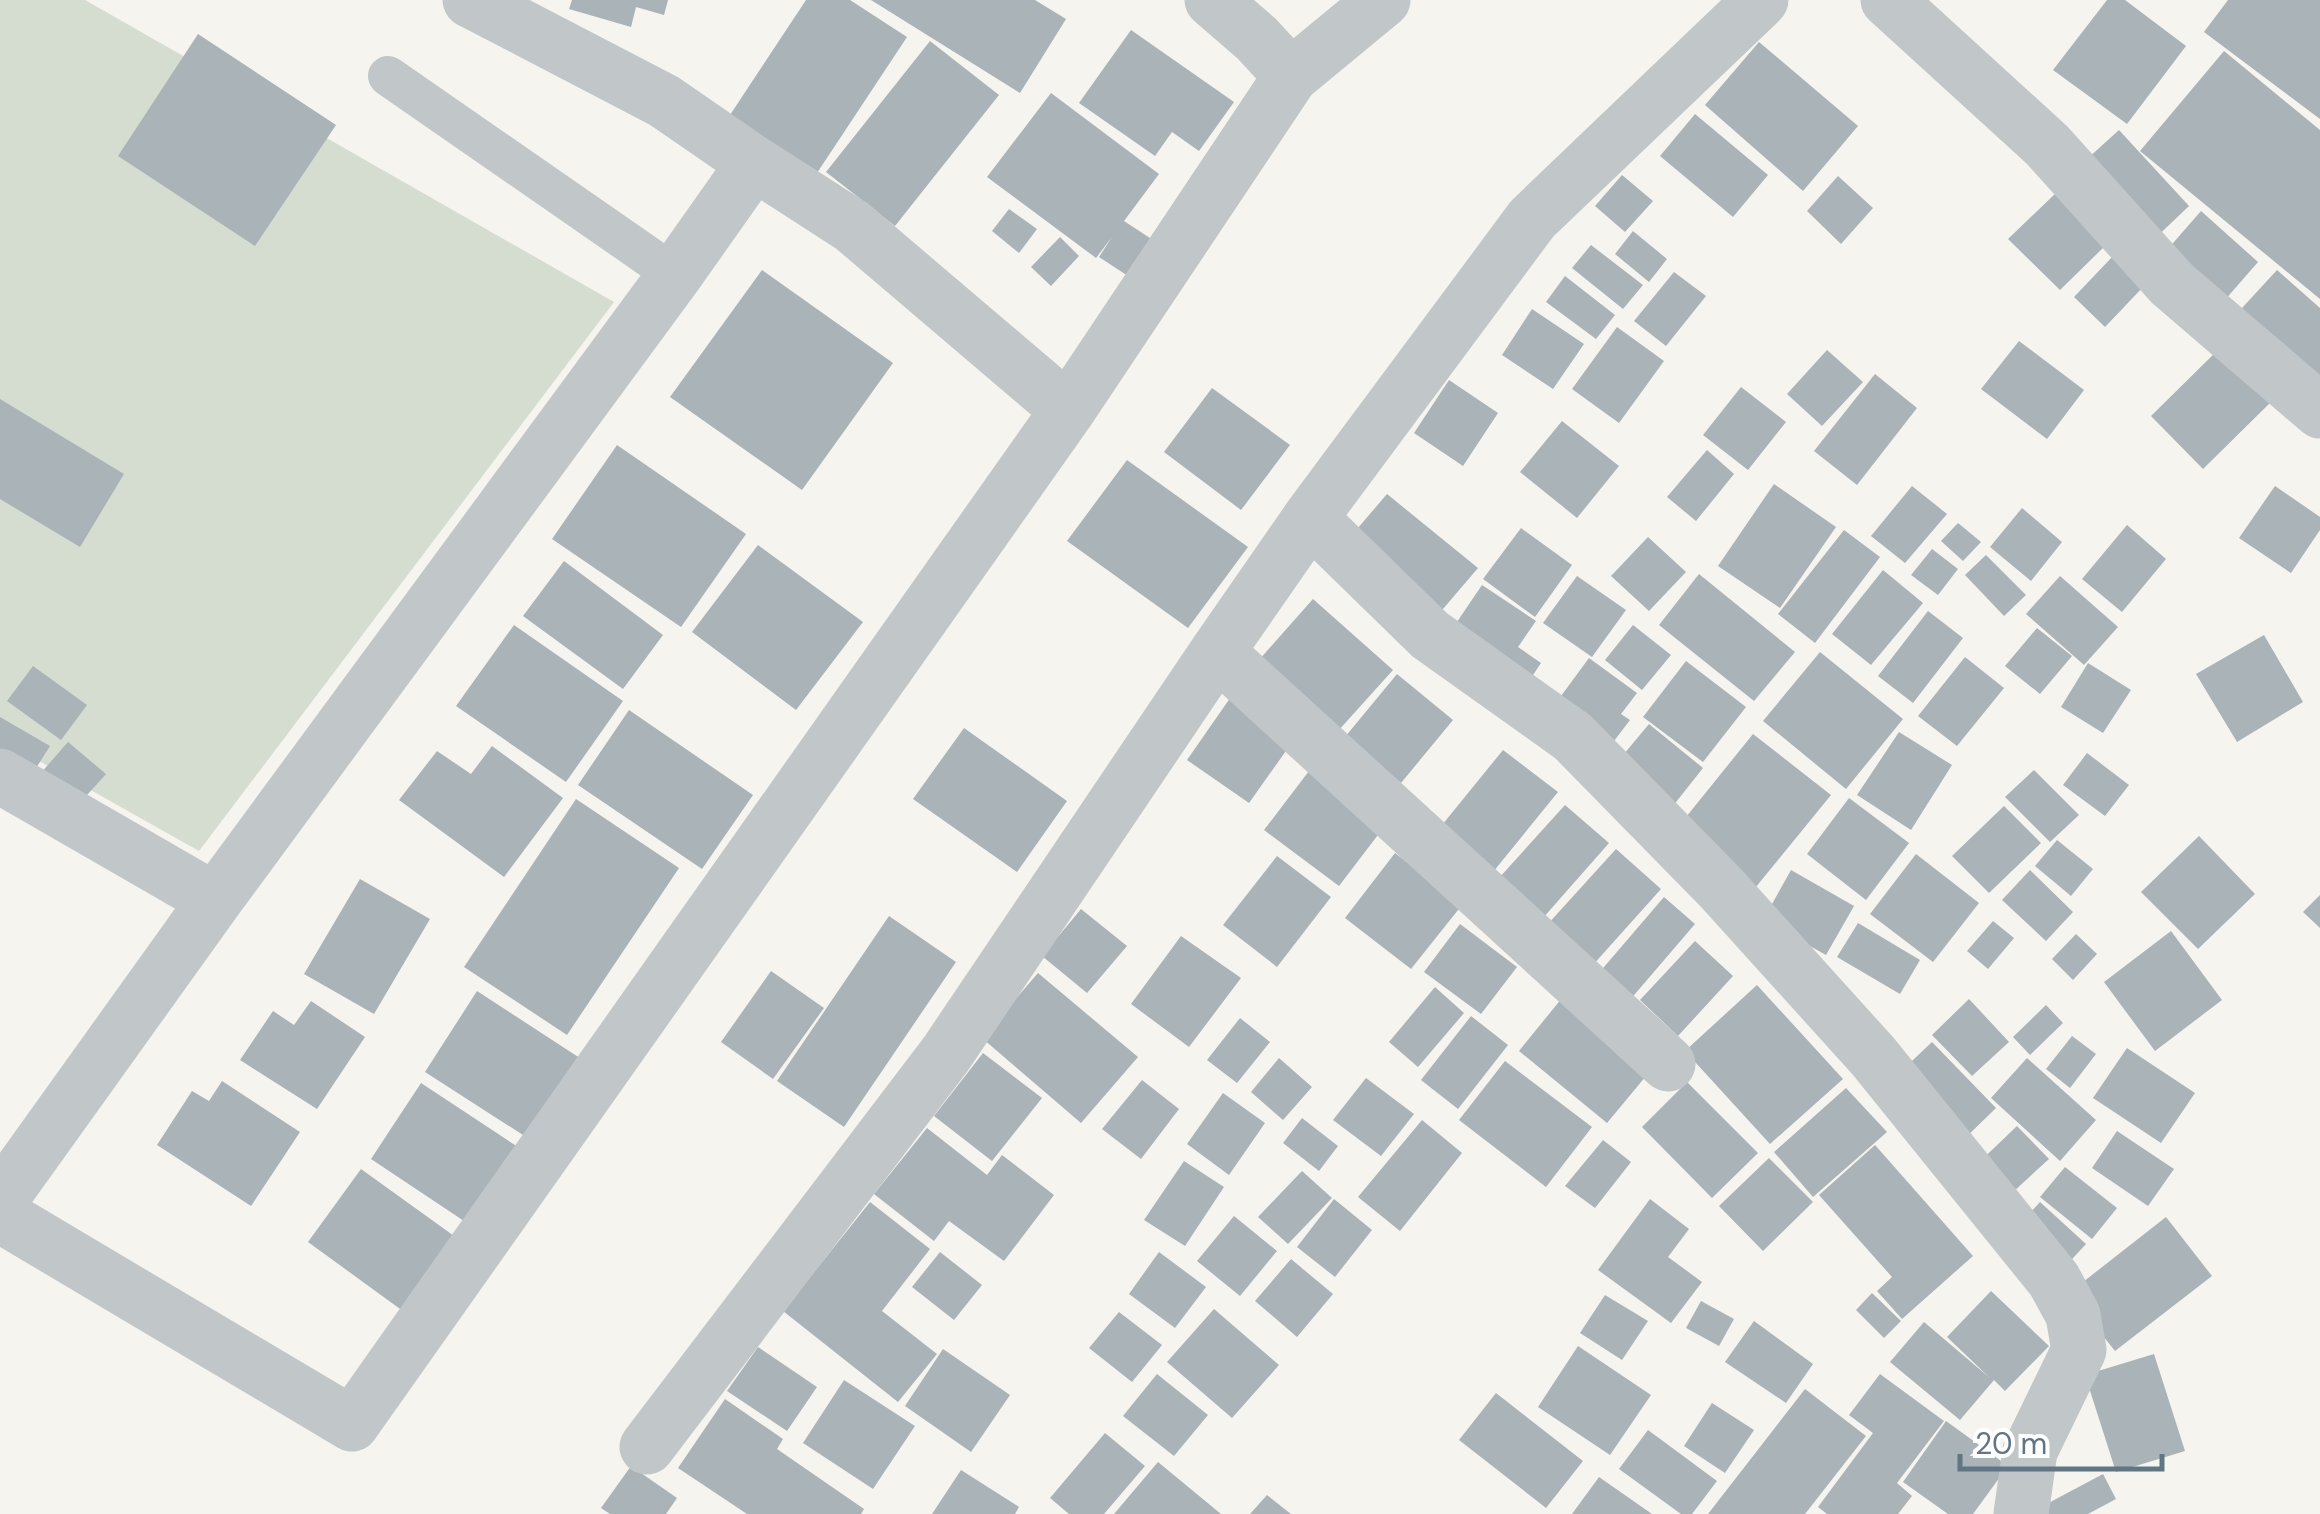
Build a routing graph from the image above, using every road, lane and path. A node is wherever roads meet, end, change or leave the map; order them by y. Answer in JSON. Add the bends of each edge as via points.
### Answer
{"nodes":[{"id":1,"x":470,"y":0,"type":"edge"},
{"id":2,"x":1212,"y":0,"type":"edge"},
{"id":3,"x":1383,"y":0,"type":"edge"},
{"id":4,"x":1761,"y":0,"type":"edge"},
{"id":5,"x":1888,"y":0,"type":"edge"},
{"id":6,"x":388,"y":76,"type":"dead end"},
{"id":7,"x":1291,"y":76,"type":"junction"},
{"id":8,"x":754,"y":162,"type":"junction"},
{"id":9,"x":675,"y":275,"type":"junction"},
{"id":10,"x":1068,"y":410,"type":"junction"},
{"id":11,"x":2320,"y":411,"type":"edge"},
{"id":12,"x":1310,"y":518,"type":"junction"},
{"id":13,"x":1216,"y":652,"type":"junction"},
{"id":14,"x":0,"y":776,"type":"edge"},
{"id":15,"x":215,"y":900,"type":"junction"},
{"id":16,"x":1668,"y":1064,"type":"dead end"},
{"id":17,"x":0,"y":1200,"type":"edge"},
{"id":18,"x":0,"y":1215,"type":"edge"},
{"id":19,"x":647,"y":1447,"type":"dead end"},
{"id":20,"x":2022,"y":1514,"type":"edge"}],
"edges":[{"from":1,"to":8,"type":"street","via":[[664,100]]},
{"from":2,"to":7,"type":"street"},
{"from":3,"to":7,"type":"street"},
{"from":4,"to":12,"type":"street","via":[[1532,219]]},
{"from":5,"to":11,"type":"street","via":[[2047,144],[2172,284]]},
{"from":6,"to":9,"type":"lane"},
{"from":7,"to":10,"type":"street"},
{"from":8,"to":9,"type":"street"},
{"from":8,"to":10,"type":"street","via":[[852,226]]},
{"from":9,"to":15,"type":"street"},
{"from":10,"to":18,"type":"street","via":[[352,1424]]},
{"from":12,"to":13,"type":"street"},
{"from":12,"to":20,"type":"street","via":[[1430,635],[1573,737],[1874,1056],[2054,1280],[2073,1315],[2078,1350],[2030,1450]]},
{"from":13,"to":16,"type":"street"},
{"from":13,"to":19,"type":"street","via":[[946,1054]]},
{"from":14,"to":15,"type":"street"},
{"from":15,"to":17,"type":"street"}]}
